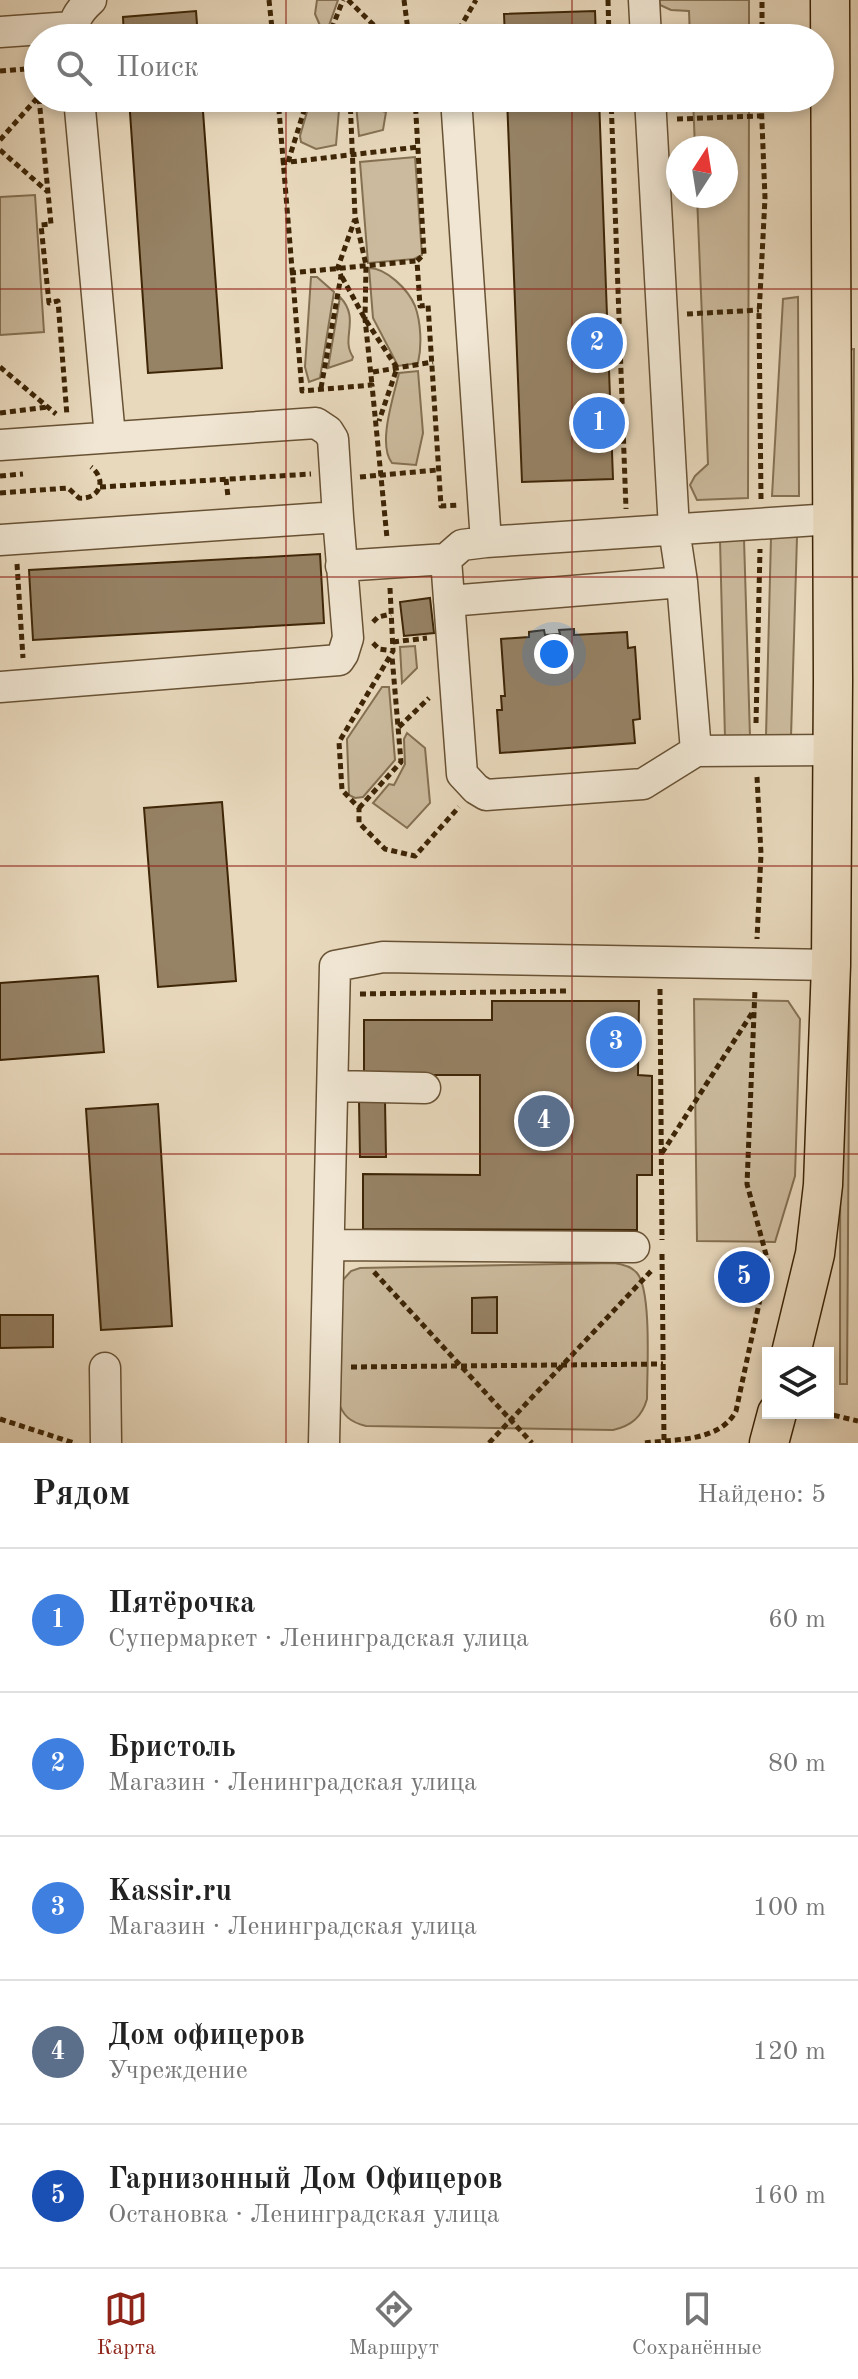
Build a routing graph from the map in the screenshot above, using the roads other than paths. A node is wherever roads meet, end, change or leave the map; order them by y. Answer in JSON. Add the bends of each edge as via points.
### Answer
{"nodes":[{"id":1,"x":91,"y":0,"type":"edge"},
{"id":2,"x":644,"y":0,"type":"edge"},
{"id":3,"x":830,"y":0,"type":"edge"},
{"id":4,"x":76,"y":24,"type":"edge"},
{"id":5,"x":645,"y":24,"type":"edge"},
{"id":6,"x":831,"y":24,"type":"edge"},
{"id":7,"x":0,"y":32,"type":"edge"},
{"id":8,"x":24,"y":32,"type":"edge"},
{"id":9,"x":834,"y":91,"type":"edge"},
{"id":10,"x":80,"y":112,"type":"edge"},
{"id":11,"x":457,"y":112,"type":"edge"},
{"id":12,"x":650,"y":112,"type":"edge"},
{"id":13,"x":845,"y":342,"type":"edge"},
{"id":14,"x":110,"y":437,"type":"junction"},
{"id":15,"x":0,"y":445,"type":"edge"},
{"id":16,"x":338,"y":517,"type":"junction"},
{"id":17,"x":832,"y":519,"type":"junction"},
{"id":18,"x":674,"y":529,"type":"junction"},
{"id":19,"x":8,"y":540,"type":"edge"},
{"id":20,"x":486,"y":542,"type":"junction"},
{"id":21,"x":446,"y":559,"type":"junction"},
{"id":22,"x":341,"y":566,"type":"junction"},
{"id":23,"x":682,"y":582,"type":"junction"},
{"id":24,"x":449,"y":601,"type":"junction"},
{"id":25,"x":846,"y":681,"type":"edge"},
{"id":26,"x":12,"y":686,"type":"edge"},
{"id":27,"x":833,"y":750,"type":"junction"},
{"id":28,"x":696,"y":751,"type":"junction"},
{"id":29,"x":831,"y":965,"type":"junction"},
{"id":30,"x":333,"y":1086,"type":"junction"},
{"id":31,"x":425,"y":1088,"type":"dead end"},
{"id":32,"x":339,"y":1245,"type":"junction"},
{"id":33,"x":634,"y":1247,"type":"dead end"},
{"id":34,"x":792,"y":1347,"type":"edge"},
{"id":35,"x":105,"y":1368,"type":"dead end"},
{"id":36,"x":775,"y":1419,"type":"edge"},
{"id":37,"x":106,"y":1443,"type":"edge"},
{"id":38,"x":324,"y":1443,"type":"edge"},
{"id":39,"x":769,"y":1443,"type":"edge"}],
"edges":[{"from":1,"to":4,"type":"lane"},
{"from":2,"to":5,"type":"lane"},
{"from":3,"to":6,"type":"main road"},
{"from":7,"to":8,"type":"lane"},
{"from":9,"to":13,"type":"main road"},
{"from":10,"to":14,"type":"lane"},
{"from":11,"to":20,"type":"lane"},
{"from":12,"to":18,"type":"lane"},
{"from":13,"to":17,"type":"main road"},
{"from":14,"to":15,"type":"lane"},
{"from":14,"to":16,"type":"lane","via":[[316,423],[333,439]]},
{"from":16,"to":19,"type":"lane"},
{"from":16,"to":22,"type":"lane"},
{"from":17,"to":18,"type":"lane"},
{"from":17,"to":25,"type":"main road"},
{"from":18,"to":20,"type":"lane"},
{"from":18,"to":23,"type":"lane"},
{"from":20,"to":21,"type":"lane","via":[[462,545]]},
{"from":21,"to":22,"type":"lane"},
{"from":21,"to":24,"type":"lane"},
{"from":22,"to":26,"type":"lane","via":[[348,638],[339,660]]},
{"from":23,"to":24,"type":"lane"},
{"from":23,"to":28,"type":"lane"},
{"from":24,"to":28,"type":"lane","via":[[462,774],[476,789],[486,795],[643,784]]},
{"from":25,"to":27,"type":"main road"},
{"from":27,"to":28,"type":"lane"},
{"from":27,"to":29,"type":"main road"},
{"from":29,"to":30,"type":"lane","via":[[383,957],[335,966]]},
{"from":29,"to":34,"type":"main road","via":[[823,1185],[815,1254]]},
{"from":30,"to":31,"type":"lane"},
{"from":30,"to":32,"type":"lane"},
{"from":32,"to":33,"type":"lane"},
{"from":32,"to":38,"type":"lane"},
{"from":35,"to":37,"type":"lane"},
{"from":36,"to":39,"type":"main road"}]}
